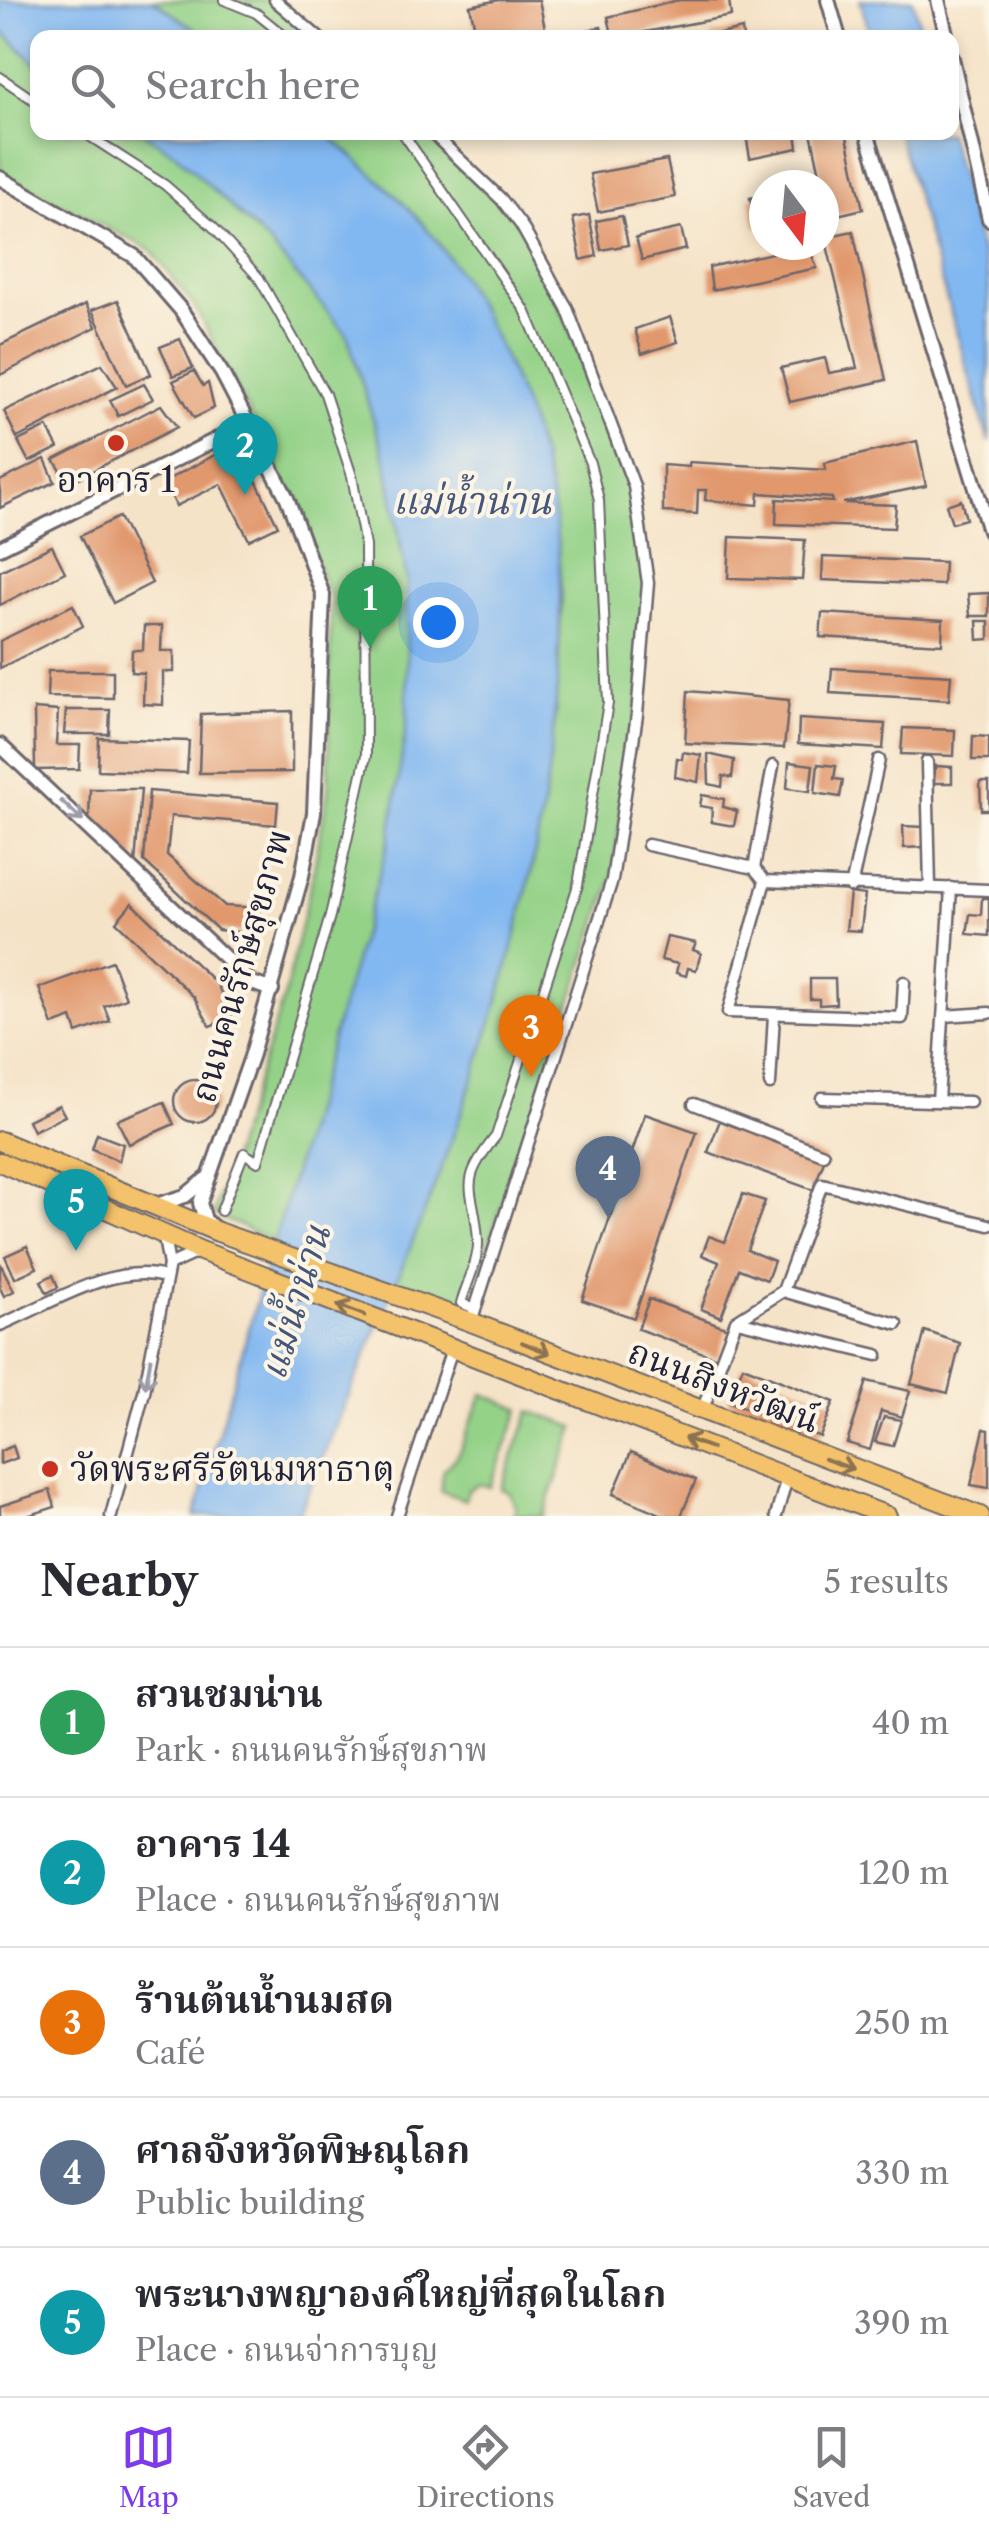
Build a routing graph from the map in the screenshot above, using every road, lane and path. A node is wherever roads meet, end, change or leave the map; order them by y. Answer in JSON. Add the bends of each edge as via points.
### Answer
{"nodes":[{"id":1,"x":224,"y":0,"type":"edge"},
{"id":2,"x":275,"y":0,"type":"edge"},
{"id":3,"x":828,"y":0,"type":"edge"},
{"id":4,"x":940,"y":1,"type":"edge"},
{"id":5,"x":276,"y":30,"type":"edge"},
{"id":6,"x":310,"y":30,"type":"edge"},
{"id":7,"x":837,"y":30,"type":"edge"},
{"id":8,"x":945,"y":30,"type":"edge"},
{"id":9,"x":0,"y":76,"type":"edge"},
{"id":10,"x":959,"y":88,"type":"edge"},
{"id":11,"x":30,"y":97,"type":"edge"},
{"id":12,"x":96,"y":140,"type":"edge"},
{"id":13,"x":408,"y":140,"type":"edge"},
{"id":14,"x":439,"y":140,"type":"edge"},
{"id":15,"x":869,"y":140,"type":"edge"},
{"id":16,"x":0,"y":178,"type":"edge"},
{"id":17,"x":989,"y":219,"type":"edge"},
{"id":18,"x":247,"y":424,"type":"junction"},
{"id":19,"x":989,"y":531,"type":"edge"},
{"id":20,"x":0,"y":548,"type":"edge"},
{"id":21,"x":0,"y":744,"type":"edge"},
{"id":22,"x":879,"y":760,"type":"dead end"},
{"id":23,"x":927,"y":762,"type":"dead end"},
{"id":24,"x":773,"y":766,"type":"dead end"},
{"id":25,"x":648,"y":845,"type":"dead end"},
{"id":26,"x":754,"y":868,"type":"junction"},
{"id":27,"x":765,"y":882,"type":"junction"},
{"id":28,"x":851,"y":887,"type":"junction"},
{"id":29,"x":930,"y":887,"type":"junction"},
{"id":30,"x":952,"y":888,"type":"junction"},
{"id":31,"x":989,"y":890,"type":"edge"},
{"id":32,"x":904,"y":982,"type":"dead end"},
{"id":33,"x":272,"y":990,"type":"junction"},
{"id":34,"x":989,"y":1013,"type":"edge"},
{"id":35,"x":774,"y":1015,"type":"junction"},
{"id":36,"x":944,"y":1016,"type":"junction"},
{"id":37,"x":770,"y":1084,"type":"dead end"},
{"id":38,"x":822,"y":1098,"type":"dead end"},
{"id":39,"x":938,"y":1101,"type":"junction"},
{"id":40,"x":970,"y":1102,"type":"dead end"},
{"id":41,"x":694,"y":1104,"type":"dead end"},
{"id":42,"x":0,"y":1142,"type":"edge"},
{"id":43,"x":823,"y":1154,"type":"dead end"},
{"id":44,"x":0,"y":1162,"type":"edge"},
{"id":45,"x":208,"y":1177,"type":"junction"},
{"id":46,"x":156,"y":1205,"type":"junction"},
{"id":47,"x":221,"y":1212,"type":"dead end"},
{"id":48,"x":989,"y":1225,"type":"edge"},
{"id":49,"x":211,"y":1227,"type":"junction"},
{"id":50,"x":163,"y":1233,"type":"junction"},
{"id":51,"x":201,"y":1251,"type":"junction"},
{"id":52,"x":167,"y":1271,"type":"junction"},
{"id":53,"x":783,"y":1291,"type":"junction"},
{"id":54,"x":472,"y":1315,"type":"junction"},
{"id":55,"x":736,"y":1321,"type":"junction"},
{"id":56,"x":897,"y":1324,"type":"dead end"},
{"id":57,"x":0,"y":1325,"type":"edge"},
{"id":58,"x":447,"y":1347,"type":"junction"},
{"id":59,"x":877,"y":1356,"type":"dead end"},
{"id":60,"x":701,"y":1413,"type":"junction"},
{"id":61,"x":798,"y":1449,"type":"junction"},
{"id":62,"x":787,"y":1478,"type":"junction"},
{"id":63,"x":111,"y":1516,"type":"edge"},
{"id":64,"x":397,"y":1516,"type":"edge"},
{"id":65,"x":776,"y":1516,"type":"edge"},
{"id":66,"x":887,"y":1516,"type":"edge"},
{"id":67,"x":980,"y":1516,"type":"edge"}],
"edges":[{"from":1,"to":5,"type":"street"},
{"from":2,"to":6,"type":"street"},
{"from":3,"to":7,"type":"street"},
{"from":4,"to":8,"type":"street"},
{"from":9,"to":11,"type":"street"},
{"from":10,"to":17,"type":"street"},
{"from":12,"to":47,"type":"street","via":[[214,226],[258,278],[325,394],[352,476],[365,546],[366,756],[330,916],[258,1162],[244,1153]]},
{"from":13,"to":54,"type":"street","via":[[525,310],[590,463],[599,500],[608,703],[578,885],[496,1136],[471,1168],[478,1244],[461,1304]]},
{"from":14,"to":54,"type":"street","via":[[521,225],[572,318],[634,486],[648,582],[638,715],[612,880]]},
{"from":15,"to":19,"type":"street"},
{"from":16,"to":18,"type":"street","name":"ถนนคนรักษ์สุขภาพ","via":[[134,256],[181,310]]},
{"from":18,"to":20,"type":"street"},
{"from":18,"to":33,"type":"street","name":"ถนนคนรักษ์สุขภาพ","via":[[287,498],[324,612],[314,813]]},
{"from":21,"to":33,"type":"street","one_way":true,"via":[[252,983]]},
{"from":22,"to":28,"type":"street"},
{"from":23,"to":29,"type":"street"},
{"from":24,"to":26,"type":"street"},
{"from":25,"to":26,"type":"street"},
{"from":26,"to":27,"type":"street"},
{"from":27,"to":28,"type":"street"},
{"from":27,"to":35,"type":"street","via":[[728,1012]]},
{"from":28,"to":29,"type":"street"},
{"from":29,"to":30,"type":"street"},
{"from":30,"to":31,"type":"street"},
{"from":30,"to":36,"type":"street"},
{"from":32,"to":35,"type":"street","via":[[902,1018]]},
{"from":33,"to":45,"type":"street","name":"ถนนคนรักษ์สุขภาพ"},
{"from":34,"to":36,"type":"street"},
{"from":35,"to":37,"type":"street"},
{"from":36,"to":39,"type":"street"},
{"from":38,"to":39,"type":"street"},
{"from":39,"to":40,"type":"street"},
{"from":41,"to":43,"type":"street"},
{"from":42,"to":46,"type":"main road","name":"ถนนสิงหวัฒน์"},
{"from":44,"to":50,"type":"main road","name":"ถนนสิงหวัฒน์"},
{"from":45,"to":46,"type":"street","via":[[185,1196]]},
{"from":45,"to":49,"type":"street","name":"ถนนคนรักษ์สุขภาพ","via":[[200,1204]]},
{"from":46,"to":49,"type":"main road","name":"ถนนสิงหวัฒน์"},
{"from":48,"to":53,"type":"street","via":[[822,1184]]},
{"from":49,"to":54,"type":"main road","name":"ถนนสิงหวัฒน์","via":[[444,1313]]},
{"from":50,"to":51,"type":"main road","name":"ถนนสิงหวัฒน์"},
{"from":50,"to":52,"type":"street"},
{"from":51,"to":52,"type":"street"},
{"from":58,"to":51,"type":"main road","name":"ถนนสิงหวัฒน์","one_way":true},
{"from":52,"to":57,"type":"street","via":[[118,1276]]},
{"from":52,"to":63,"type":"street","one_way":true},
{"from":53,"to":55,"type":"street"},
{"from":53,"to":56,"type":"street"},
{"from":54,"to":60,"type":"main road","name":"ถนนสิงหวัฒน์","one_way":true},
{"from":55,"to":59,"type":"street"},
{"from":55,"to":60,"type":"street"},
{"from":62,"to":58,"type":"main road","name":"ถนนสิงหวัฒน์","one_way":true},
{"from":58,"to":64,"type":"street"},
{"from":60,"to":61,"type":"main road","name":"ถนนสิงหวัฒน์"},
{"from":61,"to":62,"type":"main road"},
{"from":61,"to":67,"type":"main road","name":"ถนนสิงหวัฒน์","one_way":true},
{"from":62,"to":65,"type":"street"},
{"from":62,"to":66,"type":"main road","name":"ถนนสิงหวัฒน์"}]}
